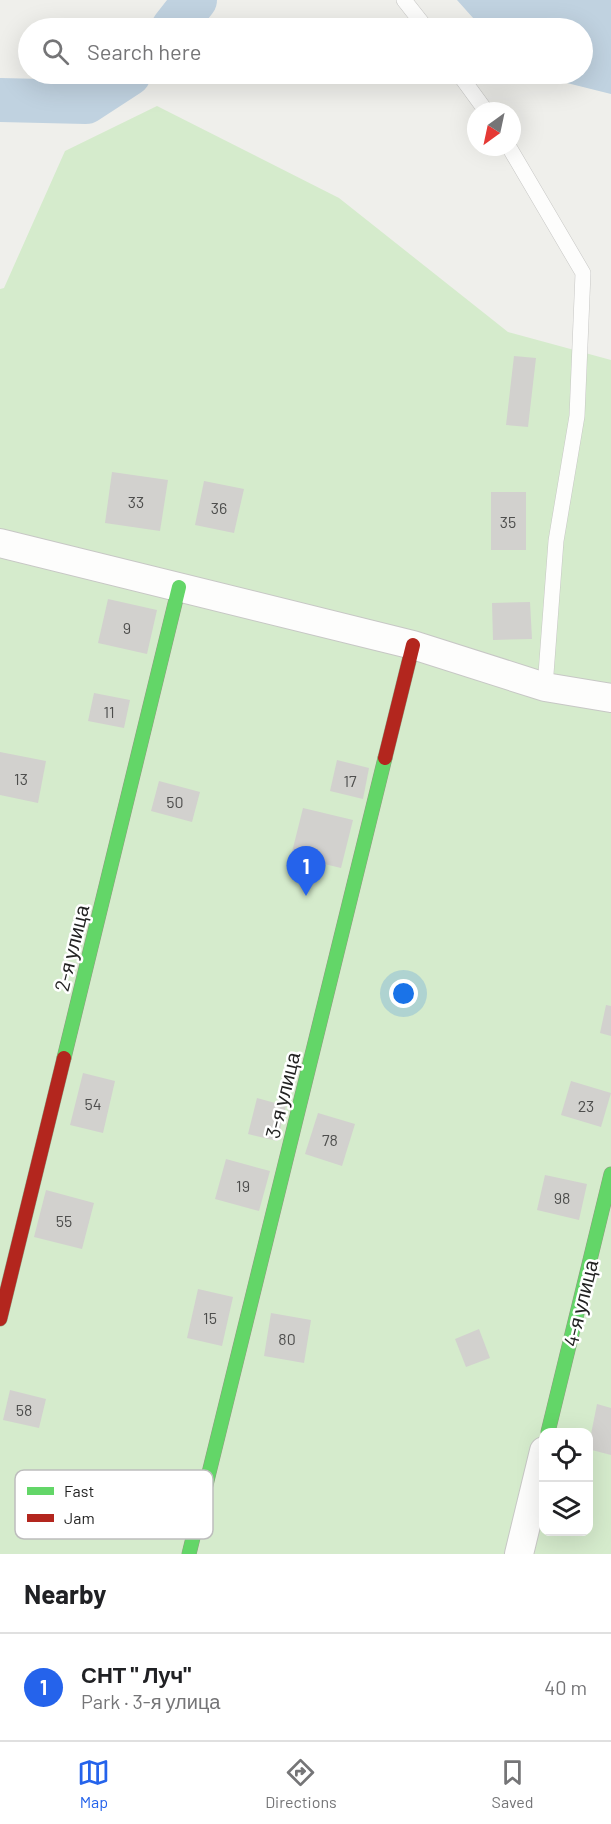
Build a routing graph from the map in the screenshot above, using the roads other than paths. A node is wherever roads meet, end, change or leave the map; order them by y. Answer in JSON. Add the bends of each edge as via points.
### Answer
{"nodes":[{"id":1,"x":404,"y":0,"type":"edge"},
{"id":2,"x":418,"y":18,"type":"edge"},
{"id":3,"x":466,"y":84,"type":"edge"},
{"id":4,"x":479,"y":102,"type":"edge"},
{"id":5,"x":514,"y":156,"type":"edge"},
{"id":6,"x":0,"y":543,"type":"edge"},
{"id":7,"x":179,"y":587,"type":"junction"},
{"id":8,"x":413,"y":645,"type":"junction"},
{"id":9,"x":545,"y":687,"type":"junction"},
{"id":10,"x":611,"y":698,"type":"edge"},
{"id":11,"x":611,"y":1174,"type":"edge"},
{"id":12,"x":0,"y":1319,"type":"edge"},
{"id":13,"x":549,"y":1428,"type":"edge"},
{"id":14,"x":539,"y":1469,"type":"edge"},
{"id":15,"x":210,"y":1470,"type":"edge"},
{"id":16,"x":193,"y":1539,"type":"edge"},
{"id":17,"x":189,"y":1554,"type":"edge"},
{"id":18,"x":519,"y":1554,"type":"edge"}],
"edges":[{"from":1,"to":2,"type":"lane"},
{"from":3,"to":4,"type":"lane"},
{"from":5,"to":9,"type":"lane","via":[[583,273],[577,417],[556,541]]},
{"from":6,"to":7,"type":"street"},
{"from":7,"to":8,"type":"street"},
{"from":7,"to":12,"type":"street","name":"2-я улица"},
{"from":8,"to":9,"type":"street"},
{"from":8,"to":15,"type":"street","name":"3-я улица"},
{"from":9,"to":10,"type":"street"},
{"from":11,"to":13,"type":"street","name":"4-я улица"},
{"from":14,"to":18,"type":"street"},
{"from":16,"to":17,"type":"street","name":"3-я улица"}]}
